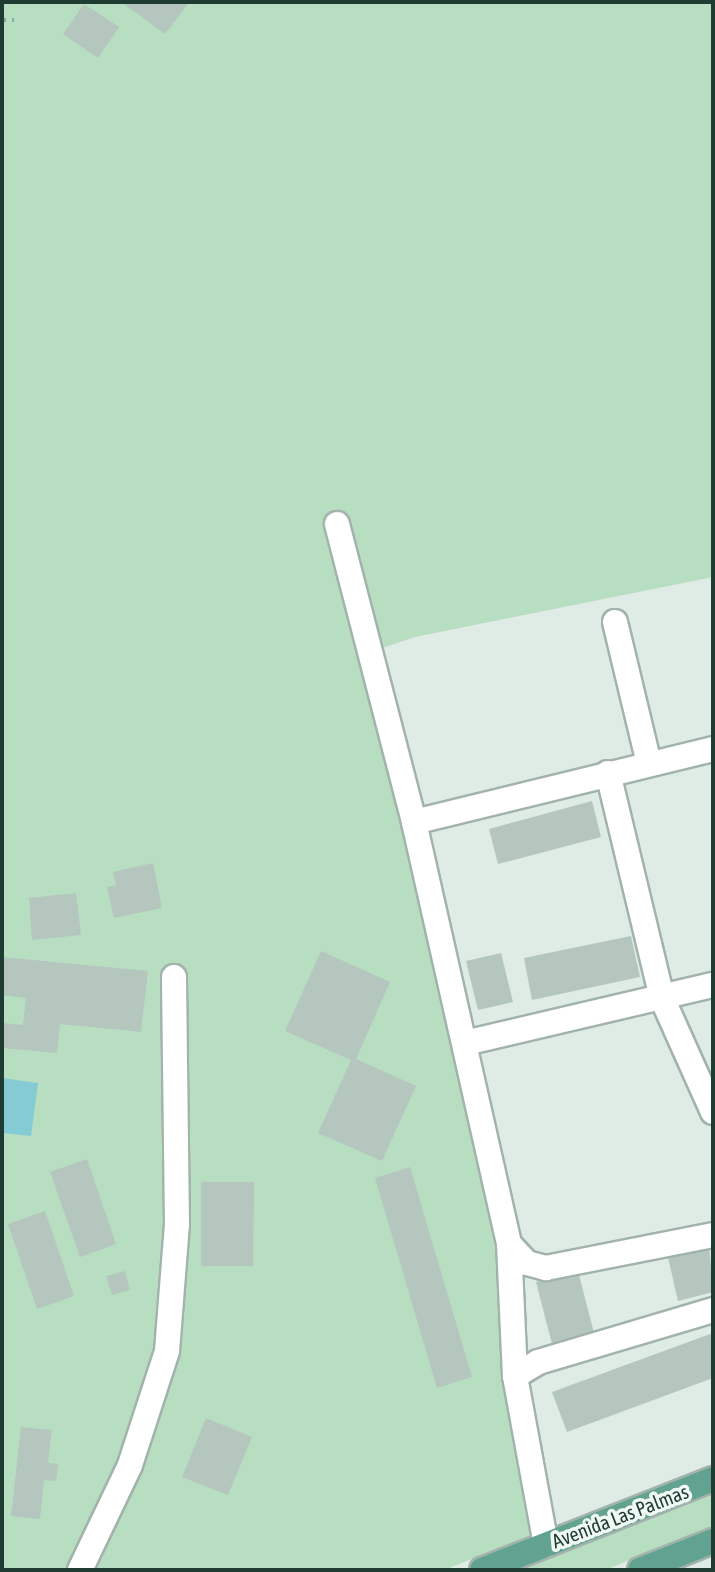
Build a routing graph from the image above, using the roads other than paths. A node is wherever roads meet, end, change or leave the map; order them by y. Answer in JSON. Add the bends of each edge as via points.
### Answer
{"nodes":[{"id":1,"x":337,"y":524,"type":"dead end"},
{"id":2,"x":615,"y":622,"type":"dead end"},
{"id":3,"x":713,"y":749,"type":"edge"},
{"id":4,"x":649,"y":764,"type":"junction"},
{"id":5,"x":608,"y":773,"type":"junction"},
{"id":6,"x":414,"y":822,"type":"junction"},
{"id":7,"x":174,"y":977,"type":"dead end"},
{"id":8,"x":713,"y":985,"type":"edge"},
{"id":9,"x":662,"y":998,"type":"junction"},
{"id":10,"x":465,"y":1043,"type":"junction"},
{"id":11,"x":713,"y":1112,"type":"edge"},
{"id":12,"x":713,"y":1235,"type":"edge"},
{"id":13,"x":509,"y":1244,"type":"junction"},
{"id":14,"x":713,"y":1310,"type":"edge"},
{"id":15,"x":515,"y":1376,"type":"junction"},
{"id":16,"x":713,"y":1479,"type":"edge"},
{"id":17,"x":713,"y":1541,"type":"edge"},
{"id":18,"x":546,"y":1545,"type":"junction"},
{"id":19,"x":80,"y":1570,"type":"edge"},
{"id":20,"x":482,"y":1570,"type":"edge"},
{"id":21,"x":640,"y":1570,"type":"edge"}],
"edges":[{"from":1,"to":6,"type":"street"},
{"from":2,"to":4,"type":"street"},
{"from":3,"to":4,"type":"street"},
{"from":4,"to":5,"type":"street"},
{"from":5,"to":6,"type":"street"},
{"from":5,"to":9,"type":"street"},
{"from":6,"to":10,"type":"street"},
{"from":7,"to":19,"type":"street","via":[[177,1225],[167,1351],[130,1465]]},
{"from":8,"to":9,"type":"street"},
{"from":9,"to":10,"type":"street"},
{"from":9,"to":11,"type":"street"},
{"from":10,"to":13,"type":"street"},
{"from":12,"to":13,"type":"street","via":[[546,1268],[527,1263]]},
{"from":13,"to":15,"type":"street"},
{"from":14,"to":15,"type":"street","via":[[538,1362]]},
{"from":15,"to":18,"type":"street"},
{"from":16,"to":18,"type":"main road","name":"Avenida Las Palmas"},
{"from":17,"to":21,"type":"main road"},
{"from":18,"to":20,"type":"main road","name":"Avenida Las Palmas"}]}
